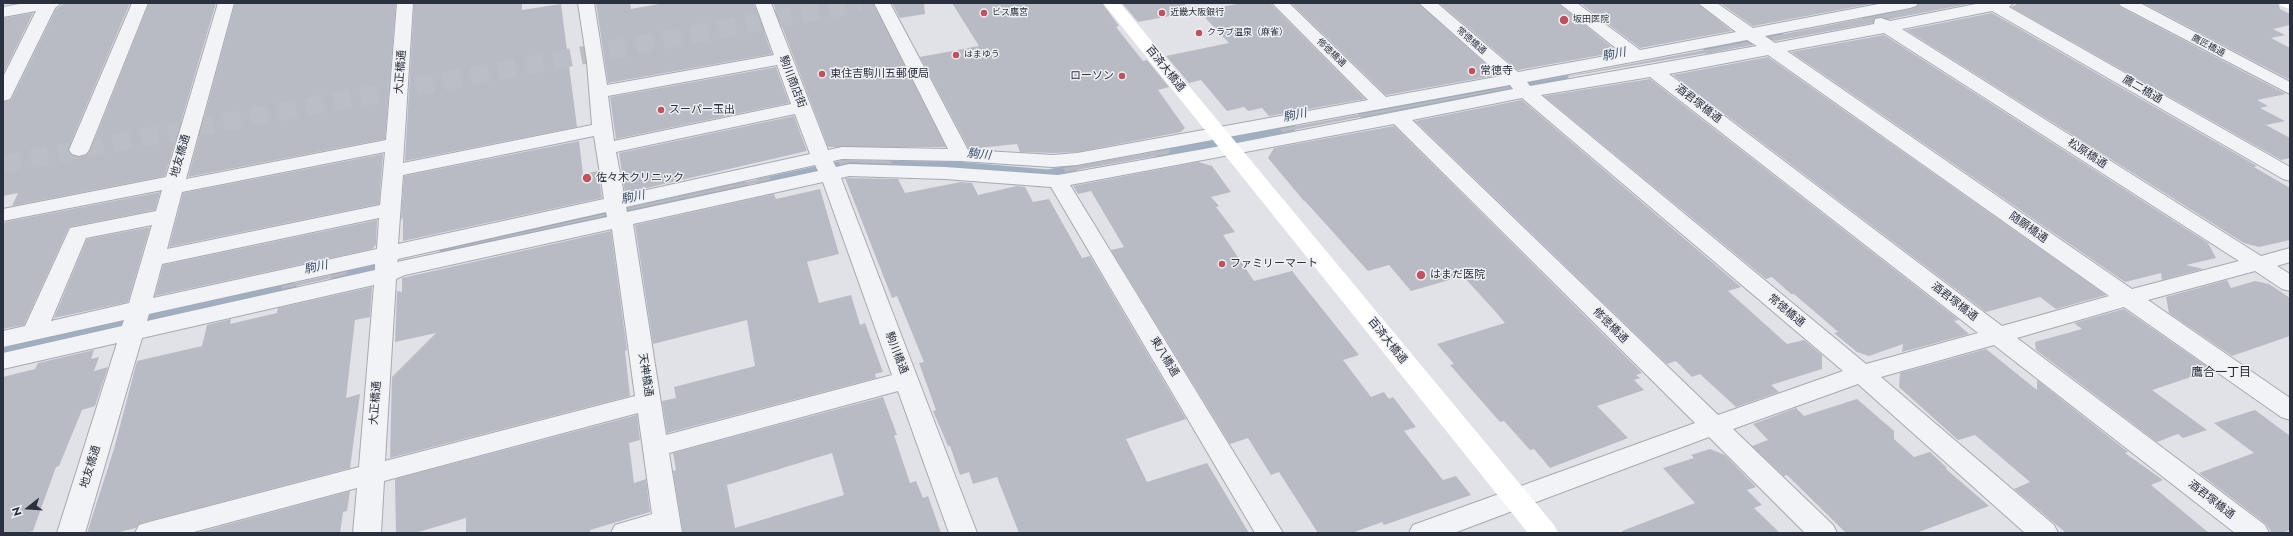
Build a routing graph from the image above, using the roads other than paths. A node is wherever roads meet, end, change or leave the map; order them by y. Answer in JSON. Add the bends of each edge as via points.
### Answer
{"nodes":[{"id":1,"x":51,"y":3,"type":"edge"},
{"id":2,"x":140,"y":3,"type":"edge"},
{"id":3,"x":226,"y":3,"type":"edge"},
{"id":4,"x":406,"y":3,"type":"edge"},
{"id":5,"x":586,"y":3,"type":"edge"},
{"id":6,"x":763,"y":3,"type":"edge"},
{"id":7,"x":882,"y":3,"type":"edge"},
{"id":8,"x":1111,"y":3,"type":"edge"},
{"id":9,"x":1280,"y":3,"type":"edge"},
{"id":10,"x":1427,"y":3,"type":"edge"},
{"id":11,"x":1567,"y":3,"type":"edge"},
{"id":12,"x":1706,"y":3,"type":"edge"},
{"id":13,"x":1910,"y":3,"type":"edge"},
{"id":14,"x":2127,"y":3,"type":"edge"},
{"id":15,"x":1999,"y":4,"type":"edge"},
{"id":16,"x":1859,"y":9,"type":"edge"},
{"id":17,"x":3,"y":12,"type":"edge"},
{"id":18,"x":1886,"y":26,"type":"junction"},
{"id":19,"x":1759,"y":40,"type":"junction"},
{"id":20,"x":1636,"y":56,"type":"junction"},
{"id":21,"x":783,"y":59,"type":"junction"},
{"id":22,"x":1654,"y":71,"type":"junction"},
{"id":23,"x":1520,"y":85,"type":"junction"},
{"id":24,"x":2290,"y":89,"type":"edge"},
{"id":25,"x":599,"y":92,"type":"junction"},
{"id":26,"x":3,"y":95,"type":"edge"},
{"id":27,"x":802,"y":107,"type":"junction"},
{"id":28,"x":1390,"y":109,"type":"junction"},
{"id":29,"x":602,"y":129,"type":"junction"},
{"id":30,"x":1225,"y":142,"type":"junction"},
{"id":31,"x":395,"y":144,"type":"junction"},
{"id":32,"x":606,"y":148,"type":"junction"},
{"id":33,"x":79,"y":150,"type":"dead end"},
{"id":34,"x":961,"y":155,"type":"junction"},
{"id":35,"x":826,"y":167,"type":"junction"},
{"id":36,"x":393,"y":171,"type":"junction"},
{"id":37,"x":2290,"y":175,"type":"edge"},
{"id":38,"x":1058,"y":181,"type":"junction"},
{"id":39,"x":173,"y":185,"type":"junction"},
{"id":40,"x":390,"y":209,"type":"junction"},
{"id":41,"x":618,"y":212,"type":"junction"},
{"id":42,"x":3,"y":215,"type":"edge"},
{"id":43,"x":165,"y":216,"type":"junction"},
{"id":44,"x":2290,"y":255,"type":"edge"},
{"id":45,"x":152,"y":259,"type":"junction"},
{"id":46,"x":2259,"y":264,"type":"junction"},
{"id":47,"x":386,"y":266,"type":"junction"},
{"id":48,"x":2290,"y":284,"type":"edge"},
{"id":49,"x":2128,"y":298,"type":"junction"},
{"id":50,"x":135,"y":321,"type":"junction"},
{"id":51,"x":34,"y":332,"type":"junction"},
{"id":52,"x":1997,"y":335,"type":"junction"},
{"id":53,"x":3,"y":339,"type":"edge"},
{"id":54,"x":3,"y":361,"type":"edge"},
{"id":55,"x":1862,"y":374,"type":"junction"},
{"id":56,"x":906,"y":380,"type":"junction"},
{"id":57,"x":649,"y":401,"type":"junction"},
{"id":58,"x":2290,"y":411,"type":"edge"},
{"id":59,"x":1713,"y":426,"type":"junction"},
{"id":60,"x":656,"y":446,"type":"junction"},
{"id":61,"x":371,"y":475,"type":"junction"},
{"id":62,"x":1516,"y":499,"type":"junction"},
{"id":63,"x":667,"y":527,"type":"edge"},
{"id":64,"x":71,"y":533,"type":"edge"},
{"id":65,"x":149,"y":533,"type":"edge"},
{"id":66,"x":367,"y":533,"type":"edge"},
{"id":67,"x":626,"y":533,"type":"edge"},
{"id":68,"x":963,"y":533,"type":"edge"},
{"id":69,"x":1269,"y":533,"type":"edge"},
{"id":70,"x":1423,"y":533,"type":"edge"},
{"id":71,"x":1544,"y":533,"type":"edge"},
{"id":72,"x":1824,"y":533,"type":"edge"},
{"id":73,"x":2044,"y":533,"type":"edge"},
{"id":74,"x":2255,"y":533,"type":"edge"}],
"edges":[{"from":1,"to":17,"type":"street"},
{"from":1,"to":26,"type":"street"},
{"from":2,"to":33,"type":"street"},
{"from":3,"to":39,"type":"street","name":"地友橋通"},
{"from":4,"to":31,"type":"street","name":"大正橋通"},
{"from":5,"to":25,"type":"street","name":"天神橋通"},
{"from":6,"to":21,"type":"street","name":"駒川商店街"},
{"from":7,"to":34,"type":"street"},
{"from":8,"to":30,"type":"street","name":"百済大橋通"},
{"from":9,"to":28,"type":"street","name":"修徳橋通"},
{"from":10,"to":23,"type":"street","name":"常徳橋通"},
{"from":11,"to":20,"type":"street"},
{"from":12,"to":19,"type":"street","name":"随願橋通"},
{"from":13,"to":16,"type":"street"},
{"from":14,"to":24,"type":"street","name":"鷹匠橋通"},
{"from":15,"to":18,"type":"street"},
{"from":15,"to":37,"type":"street","name":"鷹二橋通"},
{"from":16,"to":18,"type":"street","name":"松原橋通"},
{"from":16,"to":19,"type":"street"},
{"from":18,"to":19,"type":"street"},
{"from":18,"to":46,"type":"street","name":"松原橋通"},
{"from":19,"to":20,"type":"street"},
{"from":19,"to":22,"type":"street"},
{"from":19,"to":49,"type":"street","name":"随願橋通"},
{"from":20,"to":23,"type":"street"},
{"from":21,"to":25,"type":"street"},
{"from":21,"to":27,"type":"street","name":"駒川商店街"},
{"from":22,"to":23,"type":"street"},
{"from":22,"to":52,"type":"street","name":"酒君塚橋通"},
{"from":23,"to":28,"type":"street"},
{"from":23,"to":55,"type":"street","name":"常徳橋通"},
{"from":25,"to":29,"type":"street","name":"天神橋通"},
{"from":27,"to":32,"type":"street"},
{"from":27,"to":35,"type":"street","name":"駒川商店街"},
{"from":28,"to":30,"type":"street"},
{"from":28,"to":59,"type":"street","name":"修徳橋通"},
{"from":29,"to":32,"type":"street","name":"天神橋通"},
{"from":29,"to":36,"type":"street"},
{"from":30,"to":34,"type":"street","via":[[1054,162]]},
{"from":30,"to":38,"type":"street"},
{"from":30,"to":62,"type":"street","name":"百済大橋通"},
{"from":31,"to":36,"type":"street","name":"大正橋通"},
{"from":31,"to":39,"type":"street"},
{"from":32,"to":41,"type":"street","name":"天神橋通"},
{"from":34,"to":35,"type":"street","via":[[842,153]]},
{"from":35,"to":38,"type":"street"},
{"from":35,"to":41,"type":"street"},
{"from":35,"to":56,"type":"street","name":"駒川橋通"},
{"from":36,"to":40,"type":"street","name":"大正橋通"},
{"from":38,"to":69,"type":"street","name":"東八橋通"},
{"from":39,"to":42,"type":"street"},
{"from":39,"to":43,"type":"street","name":"地友橋通"},
{"from":40,"to":45,"type":"street"},
{"from":40,"to":47,"type":"street","name":"大正橋通"},
{"from":41,"to":47,"type":"street","via":[[399,269]]},
{"from":41,"to":57,"type":"street","name":"天神橋通"},
{"from":43,"to":45,"type":"street","name":"地友橋通"},
{"from":43,"to":51,"type":"street","via":[[78,234]]},
{"from":44,"to":46,"type":"street"},
{"from":45,"to":50,"type":"street","name":"地友橋通"},
{"from":46,"to":48,"type":"street","name":"松原橋通"},
{"from":46,"to":49,"type":"street"},
{"from":47,"to":50,"type":"street"},
{"from":47,"to":61,"type":"street","name":"大正橋通"},
{"from":49,"to":52,"type":"street"},
{"from":49,"to":58,"type":"street","name":"随願橋通"},
{"from":50,"to":51,"type":"street"},
{"from":50,"to":54,"type":"street"},
{"from":50,"to":64,"type":"street","name":"地友橋通"},
{"from":51,"to":53,"type":"street"},
{"from":52,"to":55,"type":"street"},
{"from":52,"to":74,"type":"street","name":"酒君塚橋通"},
{"from":55,"to":59,"type":"street"},
{"from":55,"to":73,"type":"street","name":"常徳橋通"},
{"from":56,"to":60,"type":"street"},
{"from":56,"to":68,"type":"street","name":"駒川橋通"},
{"from":57,"to":60,"type":"street","name":"天神橋通"},
{"from":57,"to":61,"type":"street"},
{"from":59,"to":62,"type":"street"},
{"from":59,"to":72,"type":"street","name":"修徳橋通"},
{"from":60,"to":63,"type":"street","name":"天神橋通"},
{"from":61,"to":65,"type":"street"},
{"from":61,"to":66,"type":"street","name":"大正橋通"},
{"from":62,"to":70,"type":"street"},
{"from":62,"to":71,"type":"street","name":"百済大橋通"},
{"from":63,"to":67,"type":"street"}]}
